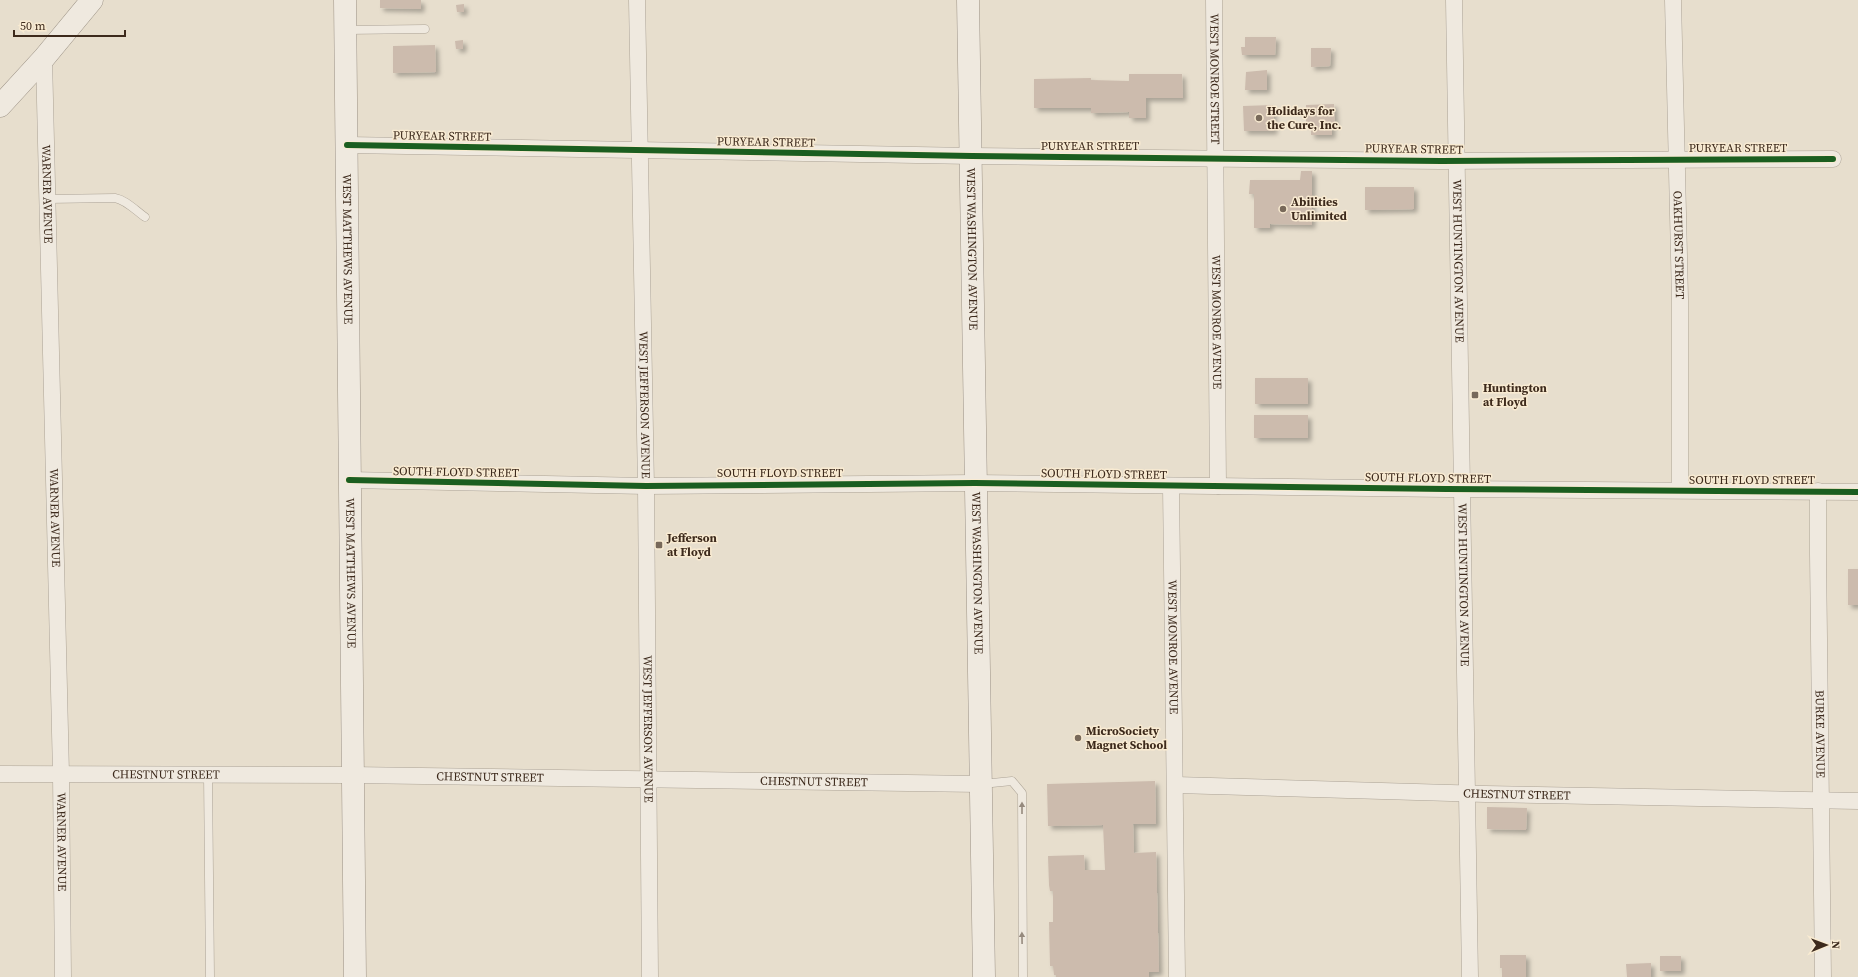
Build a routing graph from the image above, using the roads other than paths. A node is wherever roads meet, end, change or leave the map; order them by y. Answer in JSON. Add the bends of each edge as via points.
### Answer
{"nodes":[{"id":1,"x":92,"y":0,"type":"edge"},
{"id":2,"x":345,"y":0,"type":"edge"},
{"id":3,"x":637,"y":0,"type":"edge"},
{"id":4,"x":968,"y":0,"type":"edge"},
{"id":5,"x":1214,"y":0,"type":"edge"},
{"id":6,"x":1454,"y":0,"type":"edge"},
{"id":7,"x":1673,"y":0,"type":"edge"},
{"id":8,"x":425,"y":29,"type":"dead end"},
{"id":9,"x":345,"y":30,"type":"junction"},
{"id":10,"x":44,"y":58,"type":"junction"},
{"id":11,"x":0,"y":106,"type":"edge"},
{"id":12,"x":347,"y":145,"type":"junction"},
{"id":13,"x":640,"y":151,"type":"junction"},
{"id":14,"x":972,"y":156,"type":"junction"},
{"id":15,"x":1216,"y":158,"type":"junction"},
{"id":16,"x":1677,"y":159,"type":"junction"},
{"id":17,"x":1832,"y":159,"type":"dead end"},
{"id":18,"x":1456,"y":161,"type":"junction"},
{"id":19,"x":47,"y":199,"type":"junction"},
{"id":20,"x":145,"y":217,"type":"dead end"},
{"id":21,"x":349,"y":480,"type":"junction"},
{"id":22,"x":975,"y":483,"type":"junction"},
{"id":23,"x":646,"y":486,"type":"junction"},
{"id":24,"x":1171,"y":486,"type":"junction"},
{"id":25,"x":1218,"y":486,"type":"junction"},
{"id":26,"x":1463,"y":489,"type":"junction"},
{"id":27,"x":1680,"y":490,"type":"junction"},
{"id":28,"x":1818,"y":491,"type":"junction"},
{"id":29,"x":1858,"y":492,"type":"edge"},
{"id":30,"x":0,"y":774,"type":"edge"},
{"id":31,"x":61,"y":774,"type":"junction"},
{"id":32,"x":208,"y":774,"type":"junction"},
{"id":33,"x":352,"y":775,"type":"junction"},
{"id":34,"x":648,"y":779,"type":"junction"},
{"id":35,"x":980,"y":784,"type":"junction"},
{"id":36,"x":1176,"y":785,"type":"junction"},
{"id":37,"x":1467,"y":793,"type":"junction"},
{"id":38,"x":1821,"y":800,"type":"junction"},
{"id":39,"x":1858,"y":801,"type":"edge"},
{"id":40,"x":63,"y":977,"type":"edge"},
{"id":41,"x":210,"y":977,"type":"edge"},
{"id":42,"x":355,"y":977,"type":"edge"},
{"id":43,"x":650,"y":977,"type":"edge"},
{"id":44,"x":984,"y":977,"type":"edge"},
{"id":45,"x":1023,"y":977,"type":"edge"},
{"id":46,"x":1177,"y":977,"type":"edge"},
{"id":47,"x":1470,"y":977,"type":"edge"},
{"id":48,"x":1824,"y":977,"type":"edge"}],
"edges":[{"from":1,"to":10,"type":"street"},
{"from":2,"to":9,"type":"street","name":"WEST MATTHEWS AVENUE"},
{"from":3,"to":13,"type":"street","name":"WEST JEFFERSON AVENUE"},
{"from":4,"to":14,"type":"street","name":"WEST WASHINGTON AVENUE"},
{"from":5,"to":15,"type":"street","name":"WEST MONROE STREET"},
{"from":6,"to":18,"type":"street","name":"WEST HUNTINGTON AVENUE"},
{"from":7,"to":16,"type":"street","name":"OAKHURST STREET"},
{"from":8,"to":9,"type":"lane"},
{"from":9,"to":12,"type":"street","name":"WEST MATTHEWS AVENUE"},
{"from":10,"to":11,"type":"street"},
{"from":10,"to":19,"type":"street","name":"WARNER AVENUE"},
{"from":12,"to":13,"type":"street","name":"PURYEAR STREET"},
{"from":12,"to":21,"type":"street","name":"WEST MATTHEWS AVENUE"},
{"from":13,"to":14,"type":"street","name":"PURYEAR STREET"},
{"from":13,"to":23,"type":"street","name":"WEST JEFFERSON AVENUE"},
{"from":14,"to":15,"type":"street","name":"PURYEAR STREET"},
{"from":14,"to":22,"type":"street","name":"WEST WASHINGTON AVENUE"},
{"from":15,"to":18,"type":"street","name":"PURYEAR STREET"},
{"from":15,"to":25,"type":"street","name":"WEST MONROE AVENUE"},
{"from":16,"to":17,"type":"street","name":"PURYEAR STREET"},
{"from":16,"to":18,"type":"street","name":"PURYEAR STREET"},
{"from":16,"to":27,"type":"street","name":"OAKHURST STREET"},
{"from":18,"to":26,"type":"street","name":"WEST HUNTINGTON AVENUE"},
{"from":19,"to":20,"type":"lane","via":[[114,198],[123,200]]},
{"from":19,"to":31,"type":"street","name":"WARNER AVENUE"},
{"from":21,"to":23,"type":"street","name":"SOUTH FLOYD STREET"},
{"from":21,"to":33,"type":"street","name":"WEST MATTHEWS AVENUE"},
{"from":22,"to":23,"type":"street","name":"SOUTH FLOYD STREET"},
{"from":22,"to":24,"type":"street","name":"SOUTH FLOYD STREET"},
{"from":22,"to":35,"type":"street","name":"WEST WASHINGTON AVENUE"},
{"from":23,"to":34,"type":"street","name":"WEST JEFFERSON AVENUE"},
{"from":24,"to":25,"type":"street","name":"SOUTH FLOYD STREET"},
{"from":24,"to":36,"type":"street","name":"WEST MONROE AVENUE"},
{"from":25,"to":26,"type":"street","name":"SOUTH FLOYD STREET"},
{"from":26,"to":27,"type":"street","name":"SOUTH FLOYD STREET"},
{"from":26,"to":37,"type":"street","name":"WEST HUNTINGTON AVENUE"},
{"from":27,"to":28,"type":"street","name":"SOUTH FLOYD STREET"},
{"from":28,"to":29,"type":"street","name":"SOUTH FLOYD STREET"},
{"from":28,"to":38,"type":"street","name":"BURKE AVENUE"},
{"from":30,"to":31,"type":"street","name":"CHESTNUT STREET"},
{"from":31,"to":32,"type":"street","name":"CHESTNUT STREET"},
{"from":31,"to":40,"type":"street","name":"WARNER AVENUE"},
{"from":32,"to":33,"type":"street","name":"CHESTNUT STREET"},
{"from":32,"to":41,"type":"lane"},
{"from":33,"to":34,"type":"street","name":"CHESTNUT STREET"},
{"from":33,"to":42,"type":"street","name":"WEST MATTHEWS AVENUE"},
{"from":34,"to":35,"type":"street","name":"CHESTNUT STREET"},
{"from":34,"to":43,"type":"street","name":"WEST JEFFERSON AVENUE"},
{"from":35,"to":44,"type":"street","name":"WEST WASHINGTON AVENUE"},
{"from":45,"to":35,"type":"lane","one_way":true,"via":[[1022,793],[1012,782]]},
{"from":36,"to":37,"type":"street","name":"CHESTNUT STREET"},
{"from":36,"to":46,"type":"street","name":"WEST MONROE AVENUE"},
{"from":37,"to":38,"type":"street","name":"CHESTNUT STREET"},
{"from":37,"to":47,"type":"street","name":"WEST HUNTINGTON AVENUE"},
{"from":38,"to":39,"type":"street","name":"CHESTNUT STREET"},
{"from":38,"to":48,"type":"street","name":"BURKE AVENUE"}]}
